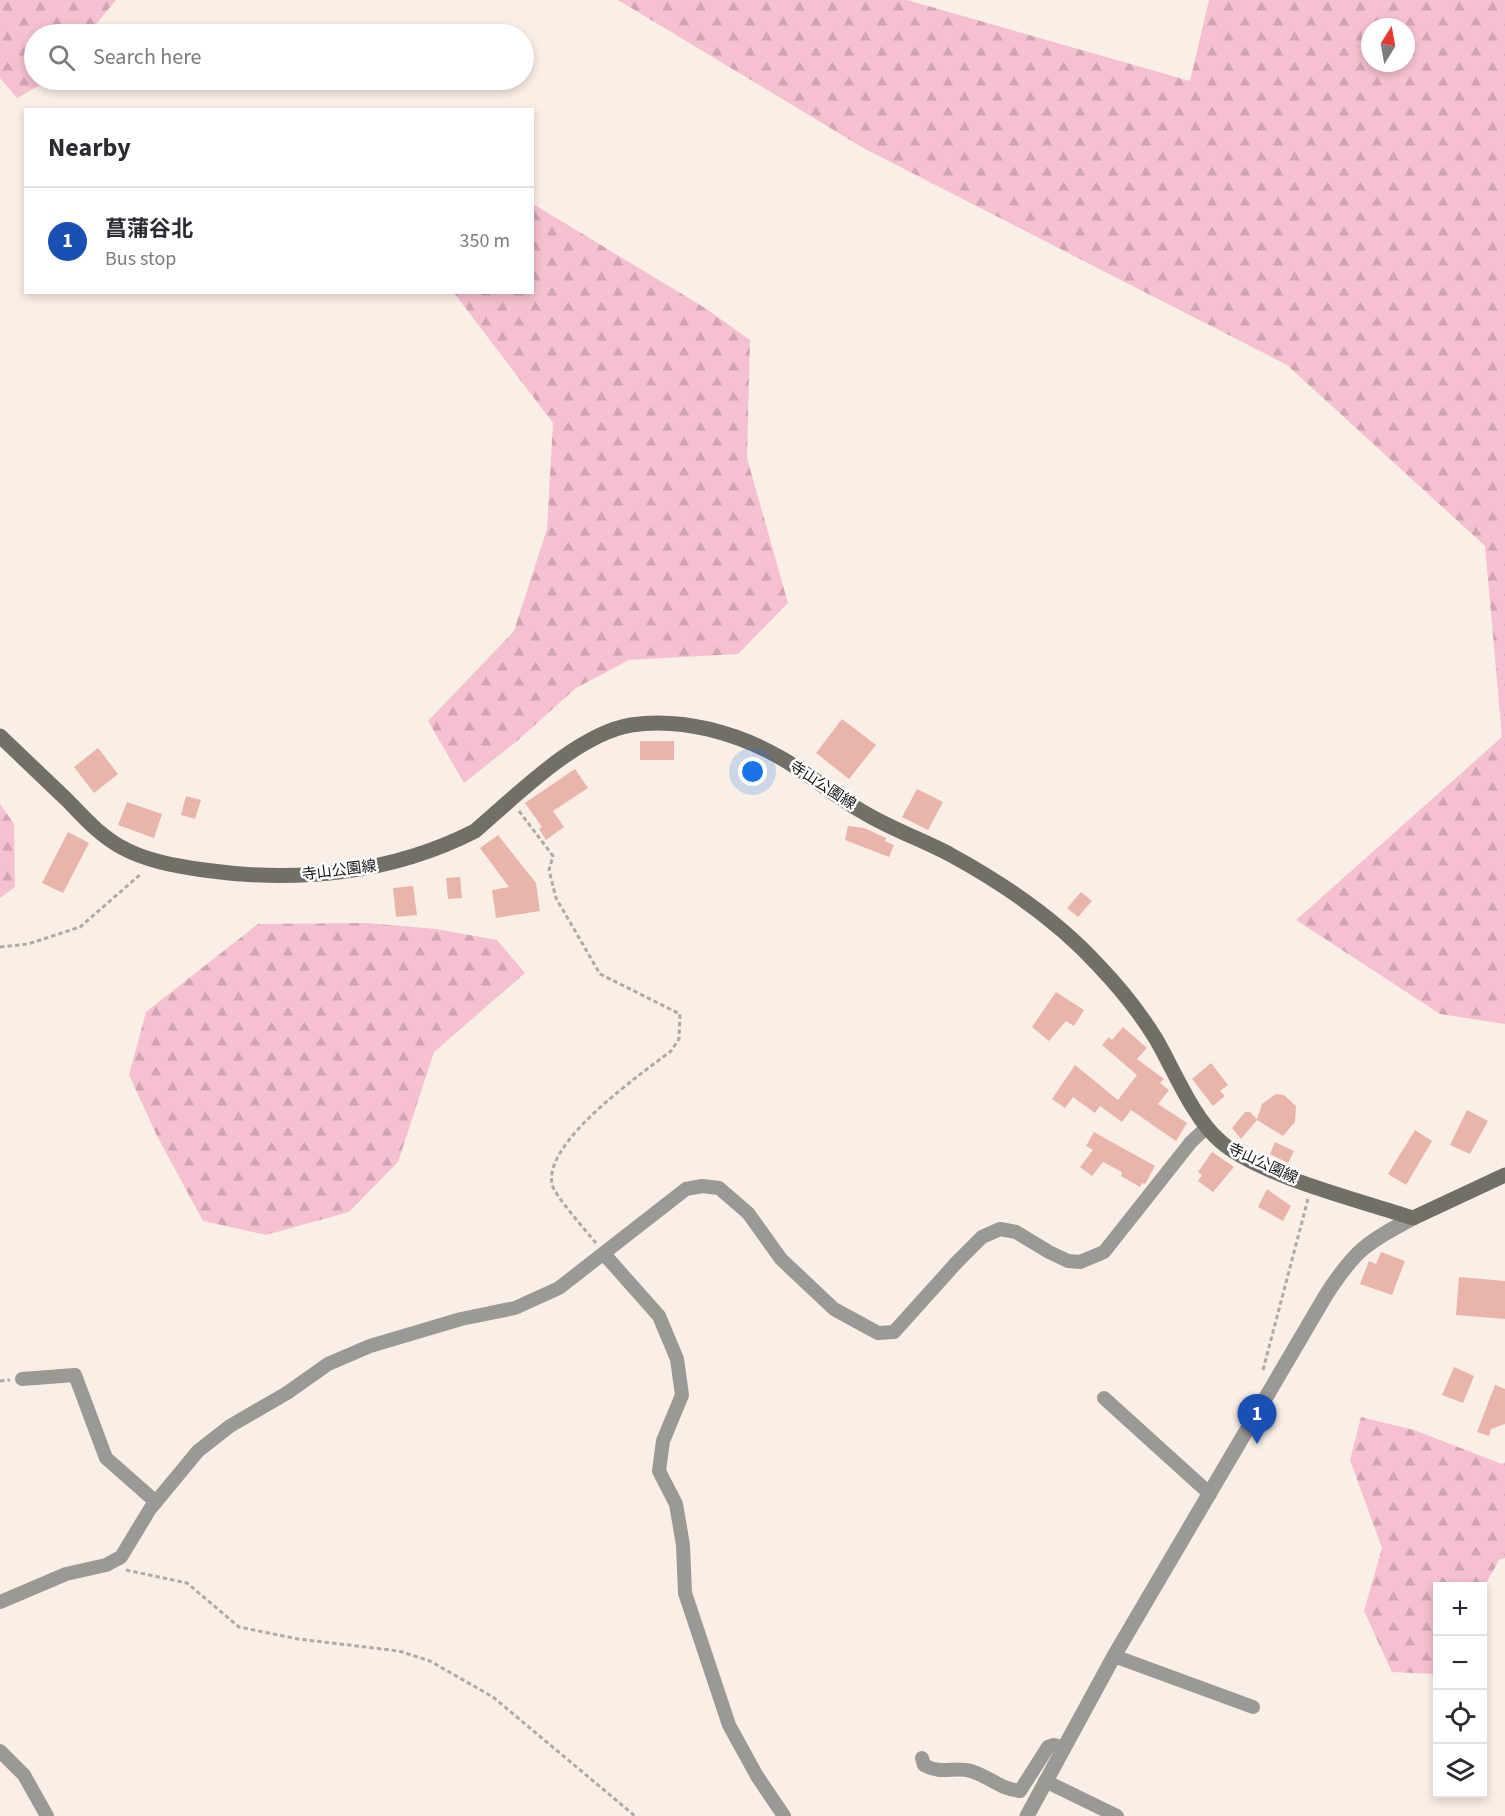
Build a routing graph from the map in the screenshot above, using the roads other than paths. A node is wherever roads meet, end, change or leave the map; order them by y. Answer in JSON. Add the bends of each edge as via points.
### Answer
{"nodes":[{"id":1,"x":0,"y":736,"type":"edge"},
{"id":2,"x":1207,"y":1127,"type":"junction"},
{"id":3,"x":1505,"y":1175,"type":"edge"},
{"id":4,"x":1413,"y":1218,"type":"junction"},
{"id":5,"x":604,"y":1254,"type":"junction"},
{"id":6,"x":22,"y":1379,"type":"dead end"},
{"id":7,"x":1104,"y":1398,"type":"dead end"},
{"id":8,"x":1210,"y":1494,"type":"junction"},
{"id":9,"x":156,"y":1502,"type":"junction"},
{"id":10,"x":0,"y":1602,"type":"edge"},
{"id":11,"x":1114,"y":1656,"type":"junction"},
{"id":12,"x":1253,"y":1707,"type":"dead end"},
{"id":13,"x":1062,"y":1748,"type":"junction"},
{"id":14,"x":0,"y":1751,"type":"edge"},
{"id":15,"x":922,"y":1758,"type":"dead end"},
{"id":16,"x":1045,"y":1781,"type":"junction"},
{"id":17,"x":47,"y":1816,"type":"edge"},
{"id":18,"x":784,"y":1816,"type":"edge"},
{"id":19,"x":1027,"y":1816,"type":"edge"},
{"id":20,"x":1118,"y":1816,"type":"edge"}],
"edges":[{"from":1,"to":2,"type":"main road","name":"寺山公園線","via":[[88,822],[121,847],[155,862],[235,875],[278,877],[350,872],[457,841],[475,831],[570,753],[609,730],[657,723],[686,726],[750,743],[781,758],[864,813],[983,874],[1079,945],[1140,1015]]},
{"from":2,"to":4,"type":"main road","name":"寺山公園線","via":[[1222,1143],[1279,1174]]},
{"from":2,"to":5,"type":"street","via":[[1104,1252],[1080,1262],[1068,1261],[1016,1232],[1000,1229],[982,1237],[894,1332],[878,1333],[834,1309],[781,1259],[748,1213],[719,1188],[686,1189]]},
{"from":3,"to":4,"type":"main road"},
{"from":4,"to":8,"type":"street","via":[[1375,1238],[1341,1272]]},
{"from":5,"to":9,"type":"street","via":[[559,1288],[515,1308],[370,1346],[328,1364],[198,1451]]},
{"from":5,"to":18,"type":"street","via":[[659,1316],[677,1359],[682,1395],[663,1441],[659,1471],[676,1504],[685,1593],[729,1725]]},
{"from":6,"to":9,"type":"street","via":[[75,1375],[106,1458]]},
{"from":7,"to":8,"type":"street"},
{"from":8,"to":11,"type":"street"},
{"from":9,"to":10,"type":"street","via":[[121,1557],[106,1565],[66,1574]]},
{"from":11,"to":12,"type":"street"},
{"from":11,"to":13,"type":"street"},
{"from":13,"to":15,"type":"street","via":[[1048,1747],[1020,1791],[967,1770],[935,1771],[924,1765]]},
{"from":13,"to":16,"type":"street"},
{"from":14,"to":17,"type":"street","via":[[24,1775]]},
{"from":16,"to":19,"type":"street"},
{"from":16,"to":20,"type":"street"}]}
